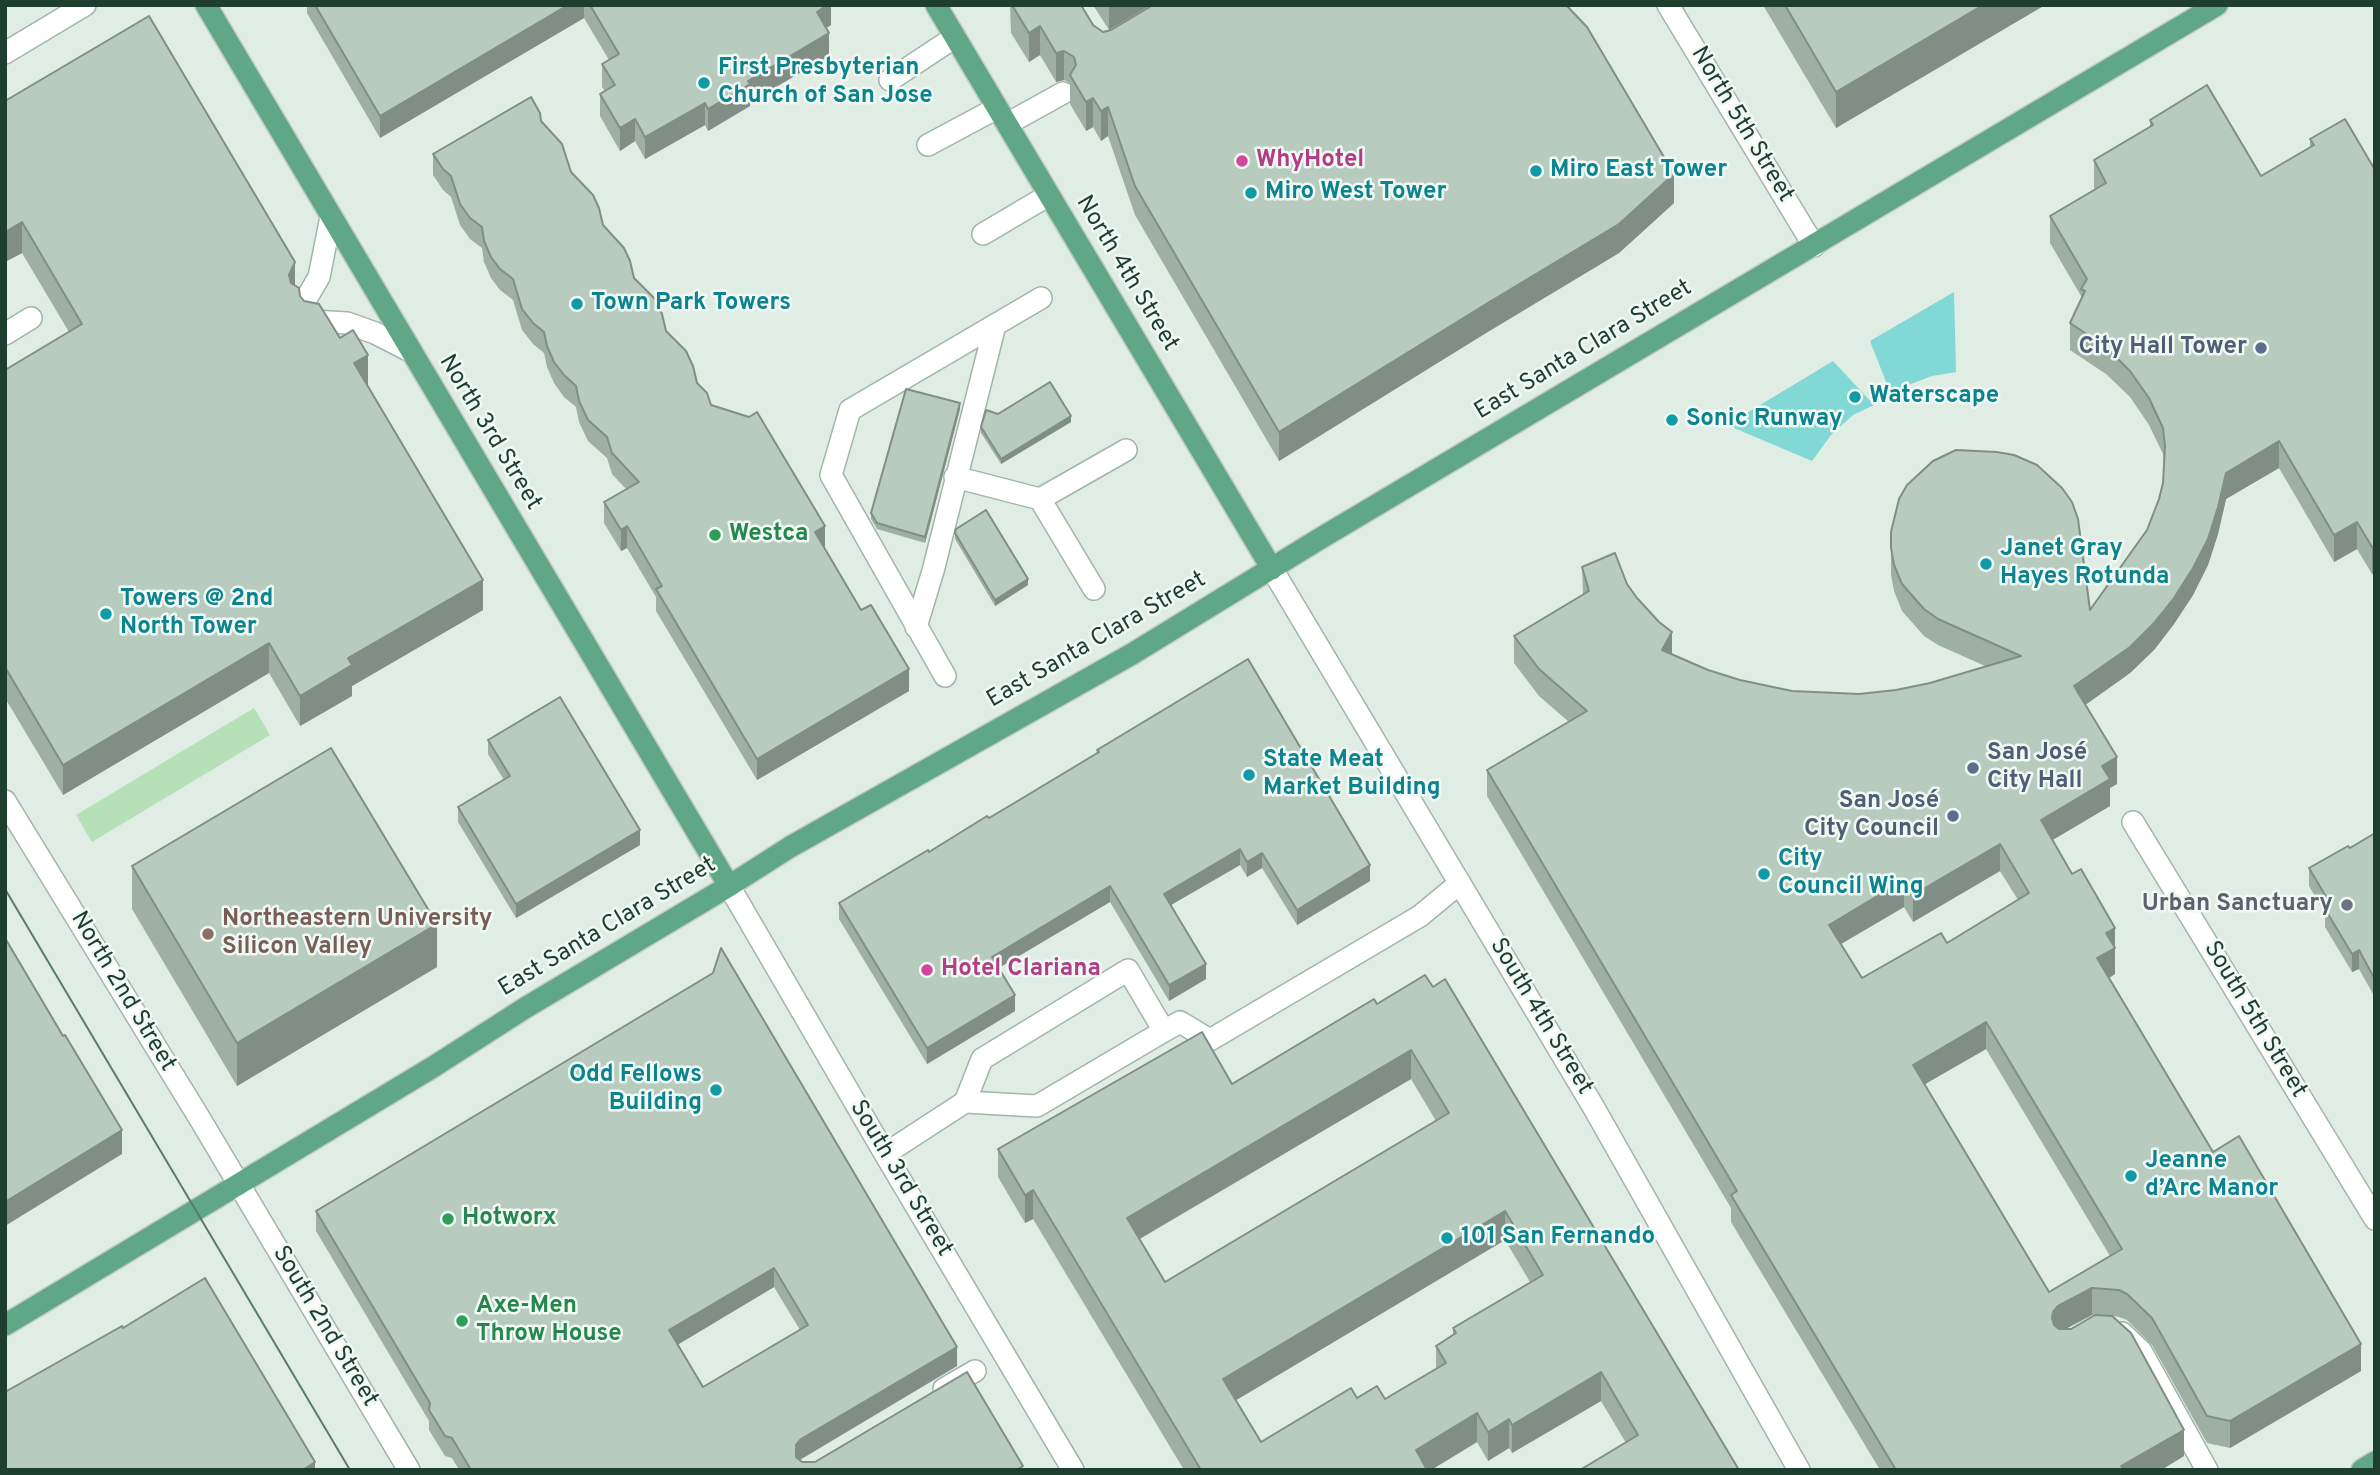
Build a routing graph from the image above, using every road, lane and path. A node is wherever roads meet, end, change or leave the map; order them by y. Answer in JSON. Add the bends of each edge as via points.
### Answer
{"nodes":[{"id":1,"x":85,"y":5,"type":"edge"},
{"id":2,"x":206,"y":5,"type":"edge"},
{"id":3,"x":936,"y":5,"type":"edge"},
{"id":4,"x":1668,"y":5,"type":"edge"},
{"id":5,"x":2217,"y":5,"type":"edge"},
{"id":6,"x":955,"y":37,"type":"junction"},
{"id":7,"x":5,"y":53,"type":"edge"},
{"id":8,"x":890,"y":80,"type":"dead end"},
{"id":9,"x":1063,"y":93,"type":"edge"},
{"id":10,"x":1002,"y":116,"type":"junction"},
{"id":11,"x":928,"y":145,"type":"dead end"},
{"id":12,"x":1049,"y":195,"type":"junction"},
{"id":13,"x":331,"y":217,"type":"junction"},
{"id":14,"x":983,"y":234,"type":"dead end"},
{"id":15,"x":1814,"y":246,"type":"junction"},
{"id":16,"x":1041,"y":298,"type":"dead end"},
{"id":17,"x":31,"y":318,"type":"dead end"},
{"id":18,"x":995,"y":325,"type":"junction"},
{"id":19,"x":5,"y":334,"type":"edge"},
{"id":20,"x":410,"y":351,"type":"junction"},
{"id":21,"x":1126,"y":450,"type":"dead end"},
{"id":22,"x":956,"y":477,"type":"junction"},
{"id":23,"x":1040,"y":499,"type":"junction"},
{"id":24,"x":1272,"y":569,"type":"junction"},
{"id":25,"x":1094,"y":589,"type":"dead end"},
{"id":26,"x":916,"y":627,"type":"junction"},
{"id":27,"x":945,"y":676,"type":"dead end"},
{"id":28,"x":5,"y":801,"type":"edge"},
{"id":29,"x":2133,"y":822,"type":"dead end"},
{"id":30,"x":1460,"y":883,"type":"junction"},
{"id":31,"x":729,"y":887,"type":"junction"},
{"id":32,"x":1164,"y":1031,"type":"junction"},
{"id":33,"x":965,"y":1102,"type":"junction"},
{"id":34,"x":884,"y":1154,"type":"junction"},
{"id":35,"x":239,"y":1184,"type":"junction"},
{"id":36,"x":2375,"y":1219,"type":"edge"},
{"id":37,"x":5,"y":1325,"type":"edge"},
{"id":38,"x":2105,"y":1329,"type":"edge"},
{"id":39,"x":975,"y":1371,"type":"dead end"},
{"id":40,"x":927,"y":1399,"type":"edge"},
{"id":41,"x":2375,"y":1462,"type":"edge"},
{"id":42,"x":409,"y":1470,"type":"edge"},
{"id":43,"x":1073,"y":1470,"type":"edge"},
{"id":44,"x":1800,"y":1470,"type":"edge"},
{"id":45,"x":2207,"y":1470,"type":"edge"},
{"id":46,"x":2362,"y":1470,"type":"edge"}],
"edges":[{"from":1,"to":7,"type":"street"},
{"from":2,"to":13,"type":"main road","name":"North 3rd Street"},
{"from":3,"to":6,"type":"main road","name":"North 4th Street"},
{"from":4,"to":15,"type":"street","name":"North 5th Street"},
{"from":5,"to":15,"type":"main road","name":"East Santa Clara Street"},
{"from":6,"to":8,"type":"street"},
{"from":6,"to":10,"type":"main road","name":"North 4th Street"},
{"from":9,"to":10,"type":"street"},
{"from":10,"to":11,"type":"street"},
{"from":10,"to":12,"type":"main road","name":"North 4th Street"},
{"from":12,"to":14,"type":"street"},
{"from":12,"to":24,"type":"main road","name":"North 4th Street"},
{"from":13,"to":20,"type":"main road","name":"North 3rd Street"},
{"from":13,"to":20,"type":"street","via":[[307,314],[375,333]]},
{"from":15,"to":24,"type":"main road","name":"East Santa Clara Street"},
{"from":16,"to":18,"type":"street"},
{"from":17,"to":19,"type":"street"},
{"from":18,"to":22,"type":"street"},
{"from":18,"to":26,"type":"street","via":[[850,410],[831,475]]},
{"from":20,"to":31,"type":"main road","name":"North 3rd Street"},
{"from":21,"to":23,"type":"street"},
{"from":22,"to":23,"type":"street"},
{"from":22,"to":26,"type":"street"},
{"from":23,"to":25,"type":"street"},
{"from":24,"to":30,"type":"street","name":"South 4th Street"},
{"from":24,"to":31,"type":"main road","name":"East Santa Clara Street","via":[[1132,654],[790,847]]},
{"from":26,"to":27,"type":"street"},
{"from":28,"to":35,"type":"street","name":"North 2nd Street"},
{"from":29,"to":36,"type":"street","name":"South 5th Street"},
{"from":30,"to":32,"type":"street","via":[[1420,916],[1210,1040],[1180,1022]]},
{"from":30,"to":44,"type":"street","name":"South 4th Street"},
{"from":31,"to":34,"type":"street","name":"South 3rd Street"},
{"from":31,"to":35,"type":"main road","name":"East Santa Clara Street"},
{"from":32,"to":33,"type":"street","via":[[1037,1106]]},
{"from":32,"to":33,"type":"street","via":[[1128,970],[982,1059]]},
{"from":33,"to":34,"type":"street"},
{"from":34,"to":43,"type":"street","name":"South 3rd Street"},
{"from":35,"to":37,"type":"main road","name":"East Santa Clara Street"},
{"from":35,"to":42,"type":"street","name":"South 2nd Street"},
{"from":38,"to":45,"type":"street","via":[[2118,1330],[2141,1351]]},
{"from":39,"to":40,"type":"street"},
{"from":41,"to":46,"type":"main road"}]}
